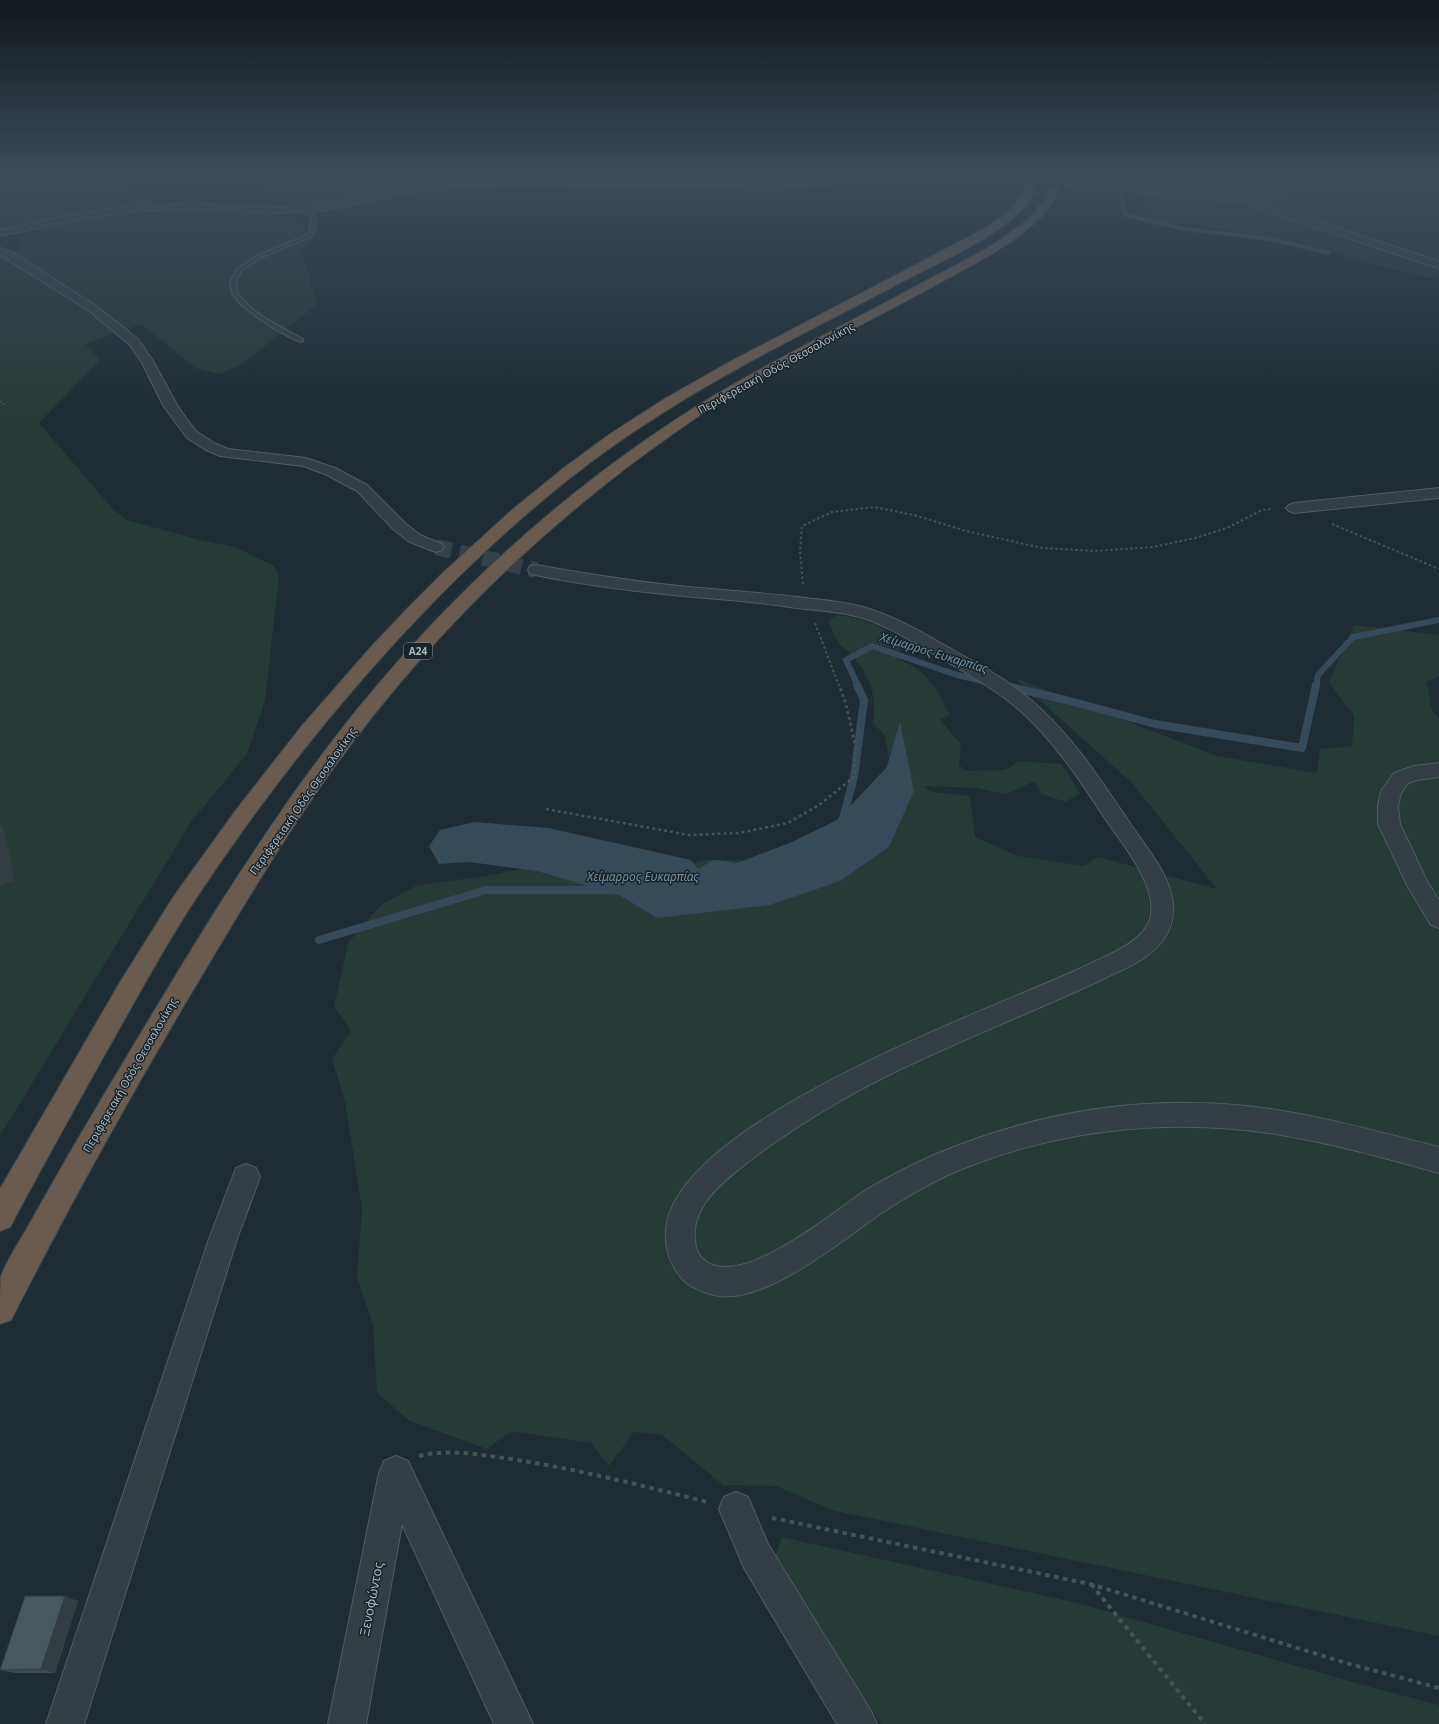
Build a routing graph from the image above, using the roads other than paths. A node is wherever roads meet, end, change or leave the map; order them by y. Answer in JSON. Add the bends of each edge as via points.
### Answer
{"nodes":[{"id":1,"x":3,"y":252,"type":"edge"},
{"id":2,"x":268,"y":252,"type":"edge"},
{"id":3,"x":949,"y":252,"type":"edge"},
{"id":4,"x":983,"y":252,"type":"edge"},
{"id":5,"x":1401,"y":252,"type":"edge"},
{"id":6,"x":1439,"y":265,"type":"edge"},
{"id":7,"x":301,"y":340,"type":"dead end"},
{"id":8,"x":1439,"y":494,"type":"edge"},
{"id":9,"x":1294,"y":508,"type":"road end"},
{"id":10,"x":436,"y":547,"type":"tunnel mouth"},
{"id":11,"x":536,"y":570,"type":"tunnel mouth"},
{"id":12,"x":1439,"y":770,"type":"edge"},
{"id":13,"x":1439,"y":919,"type":"edge"},
{"id":14,"x":1439,"y":1160,"type":"edge"},
{"id":15,"x":246,"y":1177,"type":"dead end"},
{"id":16,"x":0,"y":1217,"type":"edge"},
{"id":17,"x":0,"y":1309,"type":"edge"},
{"id":18,"x":736,"y":1509,"type":"road end"},
{"id":19,"x":65,"y":1724,"type":"edge"},
{"id":20,"x":347,"y":1724,"type":"edge"},
{"id":21,"x":514,"y":1724,"type":"edge"},
{"id":22,"x":858,"y":1724,"type":"edge"}],
"edges":[{"from":1,"to":10,"type":"street","via":[[92,308],[134,342],[174,412],[192,435],[211,448],[225,453],[306,462],[330,471],[362,488],[414,538]]},
{"from":2,"to":7,"type":"lane","via":[[237,271],[232,281],[234,295],[257,315]]},
{"from":3,"to":16,"type":"highway","name":"Περιφερειακή Οδός Θεσσαλονίκης","number":"Α24","via":[[691,388],[638,421],[586,458],[508,520],[416,609],[315,722],[223,842],[135,978]]},
{"from":4,"to":17,"type":"highway","name":"Περιφερειακή Οδός Θεσσαλονίκης","number":"Α24","via":[[700,409],[593,487],[470,595],[361,718],[322,769],[248,879],[110,1108]]},
{"from":5,"to":6,"type":"street"},
{"from":8,"to":9,"type":"street"},
{"from":11,"to":14,"type":"street","via":[[601,582],[855,610],[907,631],[989,678],[1022,702],[1049,728],[1145,861],[1156,880],[1162,904],[1163,920],[1157,934],[1143,946],[1063,988],[870,1071],[740,1152],[712,1174],[696,1191],[678,1226],[679,1242],[693,1270],[703,1278],[728,1283],[763,1274],[790,1260],[875,1201],[926,1172],[1015,1137],[1086,1122],[1136,1116],[1223,1116],[1345,1136]]},
{"from":12,"to":13,"type":"street","via":[[1414,773],[1401,778],[1391,792],[1388,805],[1389,824],[1419,887]]},
{"from":15,"to":19,"type":"street","via":[[223,1240]]},
{"from":18,"to":22,"type":"street","via":[[756,1556]]},
{"from":20,"to":21,"type":"street","name":"Ξενοφώντος","via":[[396,1473]]}]}
